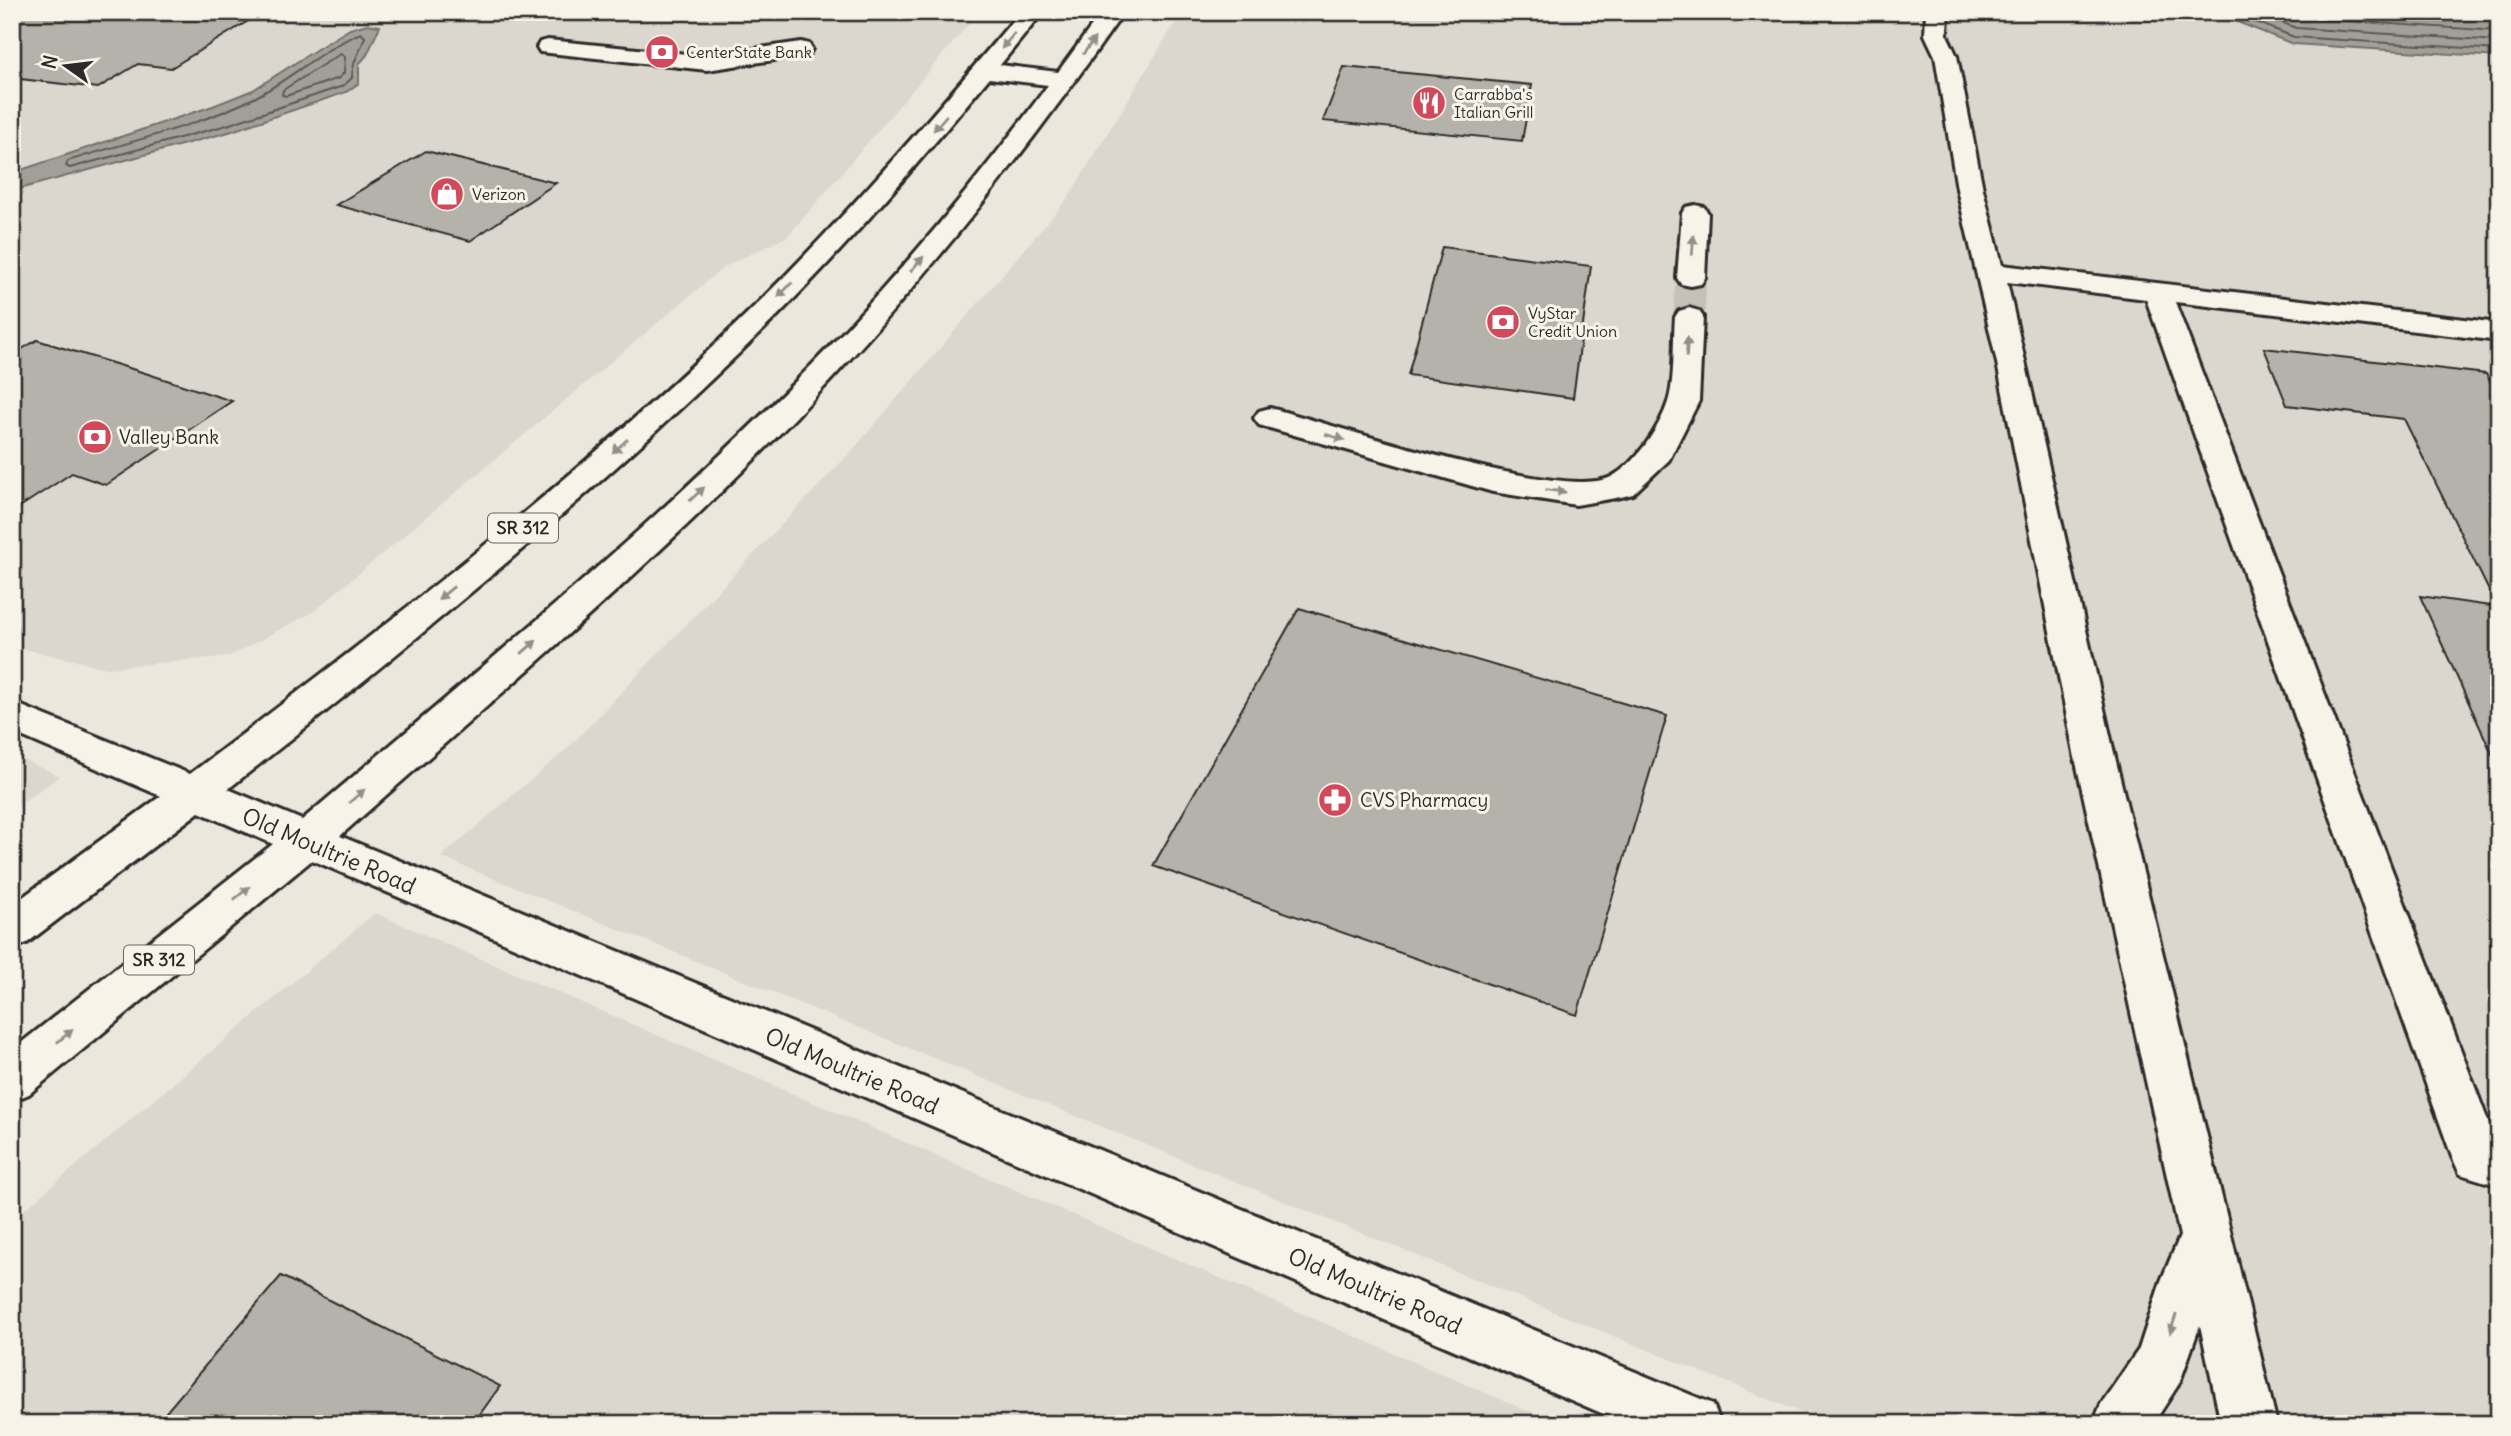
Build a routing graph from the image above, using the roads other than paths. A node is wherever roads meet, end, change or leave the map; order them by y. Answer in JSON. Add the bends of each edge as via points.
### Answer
{"nodes":[{"id":1,"x":1032,"y":12,"type":"edge"},
{"id":2,"x":1114,"y":12,"type":"edge"},
{"id":3,"x":1937,"y":12,"type":"edge"},
{"id":4,"x":548,"y":47,"type":"dead end"},
{"id":5,"x":801,"y":49,"type":"dead end"},
{"id":6,"x":984,"y":70,"type":"junction"},
{"id":7,"x":1065,"y":80,"type":"junction"},
{"id":8,"x":1695,"y":213,"type":"dead end"},
{"id":9,"x":1990,"y":272,"type":"junction"},
{"id":10,"x":1690,"y":278,"type":"tunnel mouth"},
{"id":11,"x":2157,"y":292,"type":"junction"},
{"id":12,"x":1689,"y":317,"type":"tunnel mouth"},
{"id":13,"x":2499,"y":332,"type":"edge"},
{"id":14,"x":1270,"y":418,"type":"dead end"},
{"id":15,"x":12,"y":716,"type":"edge"},
{"id":16,"x":196,"y":794,"type":"junction"},
{"id":17,"x":306,"y":841,"type":"junction"},
{"id":18,"x":12,"y":930,"type":"edge"},
{"id":19,"x":12,"y":1079,"type":"edge"},
{"id":20,"x":2499,"y":1162,"type":"edge"},
{"id":21,"x":2205,"y":1237,"type":"junction"},
{"id":22,"x":1693,"y":1424,"type":"edge"},
{"id":23,"x":2121,"y":1424,"type":"edge"},
{"id":24,"x":2249,"y":1424,"type":"edge"}],
"edges":[{"from":1,"to":6,"type":"main road","number":"SR 312","one_way":true},
{"from":7,"to":2,"type":"main road","number":"SR 312","one_way":true},
{"from":3,"to":9,"type":"main road","via":[[1933,23],[1936,40],[1946,57],[1969,189]]},
{"from":4,"to":5,"type":"main road","via":[[707,63]]},
{"from":6,"to":7,"type":"main road"},
{"from":6,"to":16,"type":"main road","number":"SR 312","one_way":true,"via":[[839,236],[717,357],[472,571]]},
{"from":17,"to":7,"type":"main road","number":"SR 312","one_way":true,"via":[[596,589],[784,411],[968,207]]},
{"from":10,"to":8,"type":"main road","one_way":true},
{"from":9,"to":11,"type":"main road"},
{"from":9,"to":21,"type":"main road"},
{"from":11,"to":13,"type":"main road"},
{"from":11,"to":20,"type":"main road","via":[[2477,1157]]},
{"from":14,"to":12,"type":"main road","one_way":true,"via":[[1493,481],[1576,494],[1621,486],[1657,453],[1684,401]]},
{"from":15,"to":16,"type":"main road","name":"Old Moultrie Road"},
{"from":16,"to":17,"type":"main road","name":"Old Moultrie Road"},
{"from":16,"to":18,"type":"main road","number":"SR 312"},
{"from":19,"to":17,"type":"main road","number":"SR 312","one_way":true},
{"from":17,"to":22,"type":"main road","name":"Old Moultrie Road"},
{"from":21,"to":23,"type":"main road","one_way":true,"via":[[2161,1363]]},
{"from":21,"to":24,"type":"main road"}]}
